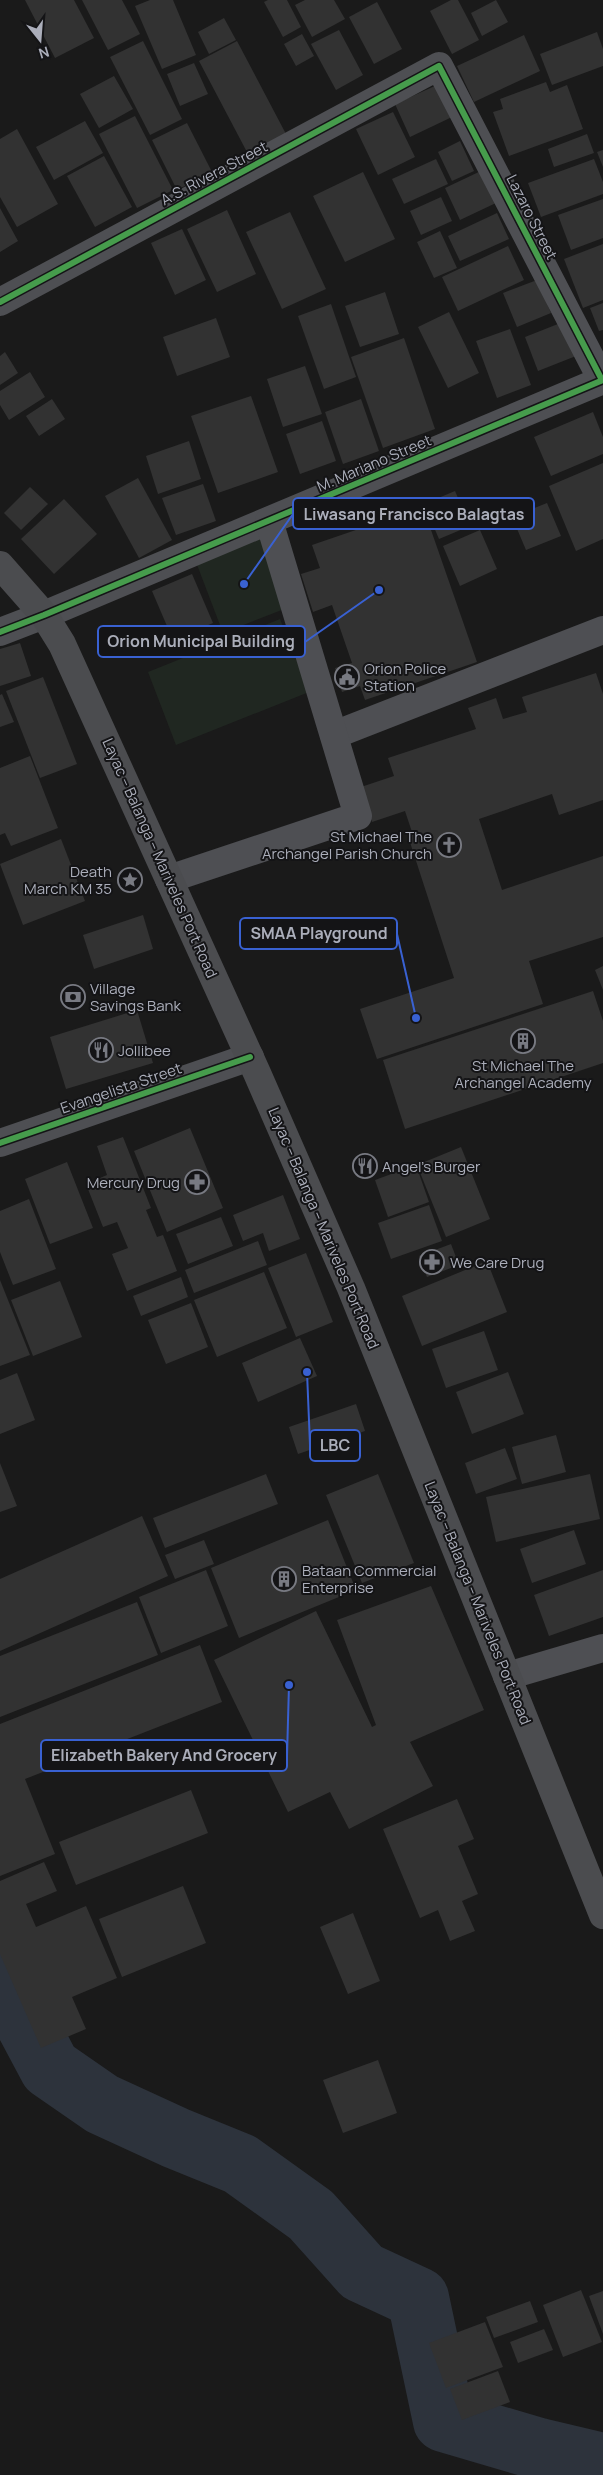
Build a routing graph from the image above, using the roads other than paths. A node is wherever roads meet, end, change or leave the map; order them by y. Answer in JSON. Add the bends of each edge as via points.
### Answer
{"nodes":[{"id":1,"x":439,"y":66,"type":"joint"},
{"id":2,"x":0,"y":302,"type":"edge"},
{"id":3,"x":603,"y":380,"type":"edge"},
{"id":4,"x":269,"y":521,"type":"junction"},
{"id":5,"x":0,"y":565,"type":"edge"},
{"id":6,"x":44,"y":616,"type":"junction"},
{"id":7,"x":603,"y":630,"type":"edge"},
{"id":8,"x":0,"y":632,"type":"edge"},
{"id":9,"x":334,"y":735,"type":"junction"},
{"id":10,"x":169,"y":879,"type":"junction"},
{"id":11,"x":250,"y":1057,"type":"junction"},
{"id":12,"x":0,"y":1143,"type":"edge"},
{"id":13,"x":603,"y":1648,"type":"edge"},
{"id":14,"x":507,"y":1676,"type":"junction"},
{"id":15,"x":603,"y":1915,"type":"edge"}],
"edges":[{"from":1,"to":2,"type":"street","name":"A.S. Rivera Street"},
{"from":1,"to":3,"type":"street","name":"Lazaro Street"},
{"from":3,"to":4,"type":"street","name":"M. Mariano Street"},
{"from":4,"to":6,"type":"street","name":"M. Mariano Street"},
{"from":4,"to":9,"type":"street"},
{"from":5,"to":6,"type":"main road","name":"Layac – Balanga – Mariveles Port Road"},
{"from":6,"to":8,"type":"street","name":"M. Mariano Street"},
{"from":6,"to":10,"type":"main road","name":"Layac – Balanga – Mariveles Port Road","via":[[62,644]]},
{"from":7,"to":9,"type":"street"},
{"from":9,"to":10,"type":"street","via":[[358,816]]},
{"from":10,"to":11,"type":"main road","name":"Layac – Balanga – Mariveles Port Road"},
{"from":11,"to":12,"type":"street","name":"Evangelista Street"},
{"from":11,"to":14,"type":"main road","name":"Layac – Balanga – Mariveles Port Road","via":[[351,1288]]},
{"from":13,"to":14,"type":"street"},
{"from":14,"to":15,"type":"main road","name":"Layac – Balanga – Mariveles Port Road"}]}
